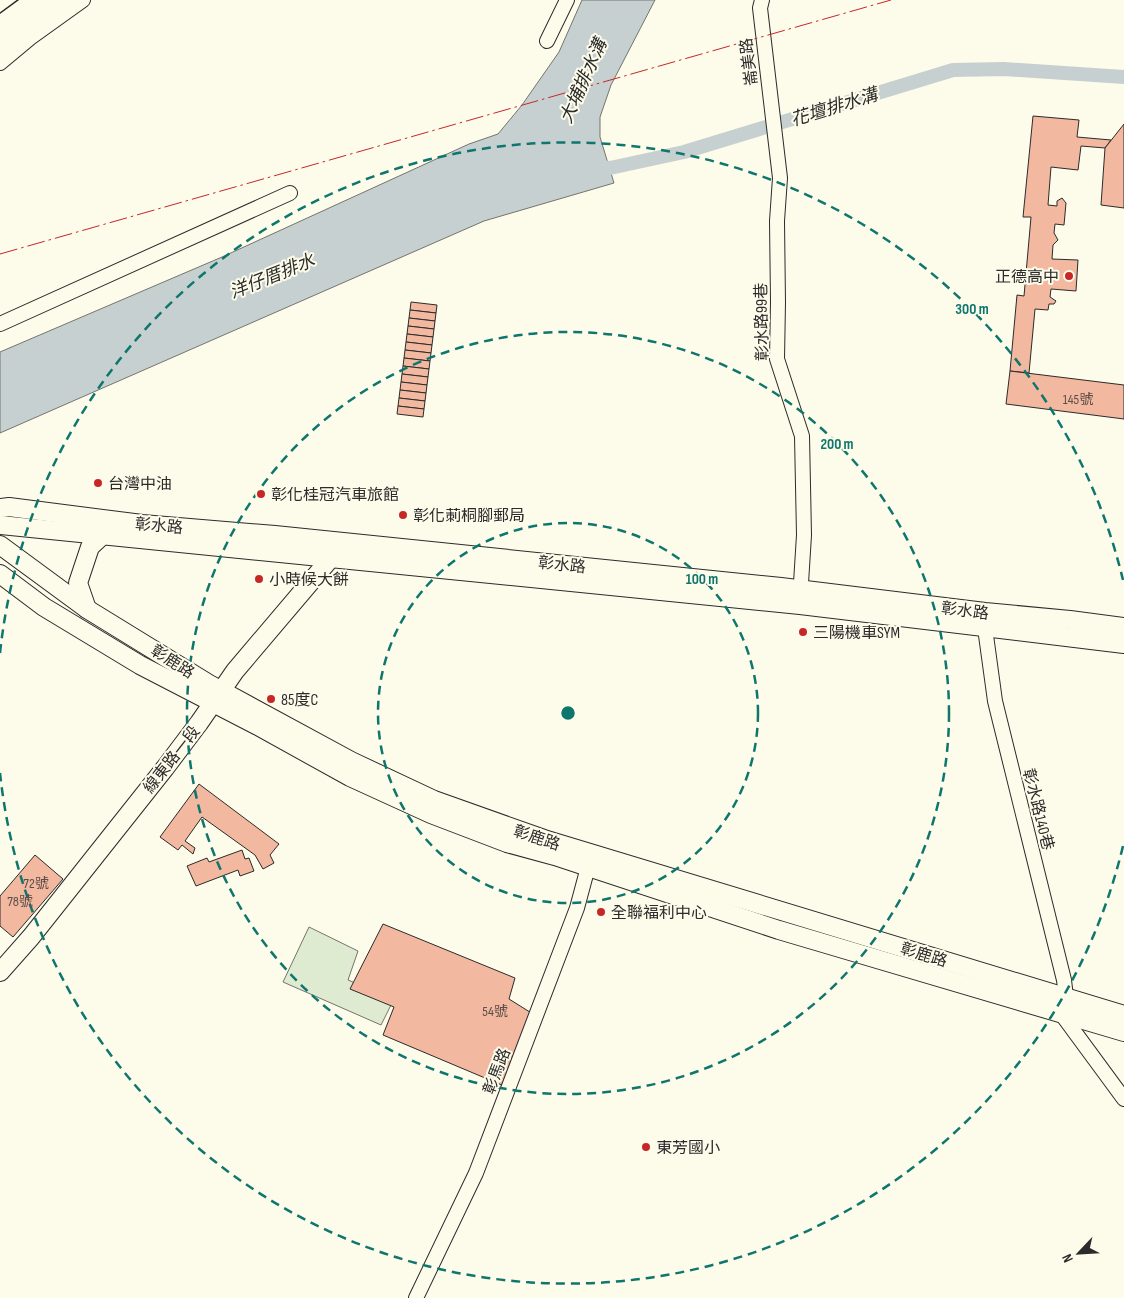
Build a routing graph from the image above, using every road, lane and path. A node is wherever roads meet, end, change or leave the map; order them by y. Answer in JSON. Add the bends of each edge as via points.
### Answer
{"nodes":[{"id":1,"x":37,"y":0,"type":"edge"},
{"id":2,"x":61,"y":0,"type":"edge"},
{"id":3,"x":83,"y":0,"type":"edge"},
{"id":4,"x":567,"y":0,"type":"edge"},
{"id":5,"x":762,"y":0,"type":"edge"},
{"id":6,"x":0,"y":27,"type":"edge"},
{"id":7,"x":547,"y":41,"type":"dead end"},
{"id":8,"x":0,"y":48,"type":"edge"},
{"id":9,"x":0,"y":63,"type":"edge"},
{"id":10,"x":777,"y":155,"type":"joint"},
{"id":11,"x":290,"y":193,"type":"dead end"},
{"id":12,"x":0,"y":324,"type":"edge"},
{"id":13,"x":0,"y":508,"type":"edge"},
{"id":14,"x":0,"y":525,"type":"edge"},
{"id":15,"x":104,"y":534,"type":"junction"},
{"id":16,"x":338,"y":542,"type":"junction"},
{"id":17,"x":0,"y":545,"type":"edge"},
{"id":18,"x":330,"y":559,"type":"junction"},
{"id":19,"x":0,"y":574,"type":"edge"},
{"id":20,"x":800,"y":597,"type":"junction"},
{"id":21,"x":87,"y":609,"type":"junction"},
{"id":22,"x":987,"y":620,"type":"junction"},
{"id":23,"x":1124,"y":627,"type":"edge"},
{"id":24,"x":1124,"y":644,"type":"edge"},
{"id":25,"x":218,"y":696,"type":"junction"},
{"id":26,"x":586,"y":859,"type":"junction"},
{"id":27,"x":784,"y":912,"type":"junction"},
{"id":28,"x":779,"y":930,"type":"junction"},
{"id":29,"x":872,"y":939,"type":"junction"},
{"id":30,"x":868,"y":957,"type":"junction"},
{"id":31,"x":0,"y":972,"type":"edge"},
{"id":32,"x":1063,"y":1004,"type":"junction"},
{"id":33,"x":1124,"y":1015,"type":"edge"},
{"id":34,"x":1124,"y":1032,"type":"edge"},
{"id":35,"x":1124,"y":1100,"type":"edge"},
{"id":36,"x":416,"y":1298,"type":"edge"}],
"edges":[{"from":1,"to":6,"type":"highway"},
{"from":2,"to":8,"type":"highway"},
{"from":3,"to":9,"type":"street"},
{"from":4,"to":7,"type":"street"},
{"from":5,"to":10,"type":"street","name":"崙美路","via":[[760,8]]},
{"from":10,"to":20,"type":"street","name":"彰水路99巷","via":[[780,178],[777,359],[802,436],[804,535]]},
{"from":11,"to":12,"type":"street"},
{"from":13,"to":16,"type":"main road","name":"彰水路"},
{"from":14,"to":15,"type":"main road","name":"彰水路"},
{"from":15,"to":18,"type":"main road","name":"彰水路"},
{"from":15,"to":21,"type":"main road","via":[[90,547],[78,583]]},
{"from":16,"to":18,"type":"main road","name":"線東路一段"},
{"from":16,"to":20,"type":"main road","name":"彰水路","via":[[531,560]]},
{"from":17,"to":21,"type":"main road","name":"彰鹿路"},
{"from":18,"to":20,"type":"main road","name":"彰水路"},
{"from":18,"to":25,"type":"main road","name":"線東路一段","via":[[235,671]]},
{"from":19,"to":25,"type":"main road","name":"彰鹿路","via":[[44,607],[140,664]]},
{"from":20,"to":22,"type":"main road","name":"彰水路"},
{"from":21,"to":25,"type":"main road","name":"彰鹿路","via":[[209,684]]},
{"from":22,"to":23,"type":"main road","name":"彰水路","via":[[1070,620]]},
{"from":22,"to":24,"type":"main road","name":"彰水路"},
{"from":22,"to":32,"type":"street","name":"彰水路140巷","via":[[995,701],[1064,980]]},
{"from":25,"to":26,"type":"main road","name":"彰鹿路","via":[[434,800]]},
{"from":25,"to":31,"type":"main road","name":"線東路一段","via":[[165,768]]},
{"from":26,"to":27,"type":"main road","name":"彰鹿路"},
{"from":26,"to":28,"type":"main road","name":"彰鹿路"},
{"from":26,"to":36,"type":"street","name":"彰馬路","via":[[577,908],[476,1173]]},
{"from":27,"to":28,"type":"main road"},
{"from":27,"to":29,"type":"main road","name":"彰鹿路"},
{"from":28,"to":30,"type":"main road","name":"彰鹿路"},
{"from":29,"to":30,"type":"main road"},
{"from":29,"to":32,"type":"main road","name":"彰鹿路"},
{"from":30,"to":32,"type":"main road","name":"彰鹿路"},
{"from":32,"to":33,"type":"main road","name":"彰鹿路"},
{"from":32,"to":34,"type":"main road","name":"彰鹿路"},
{"from":32,"to":35,"type":"street"}]}
